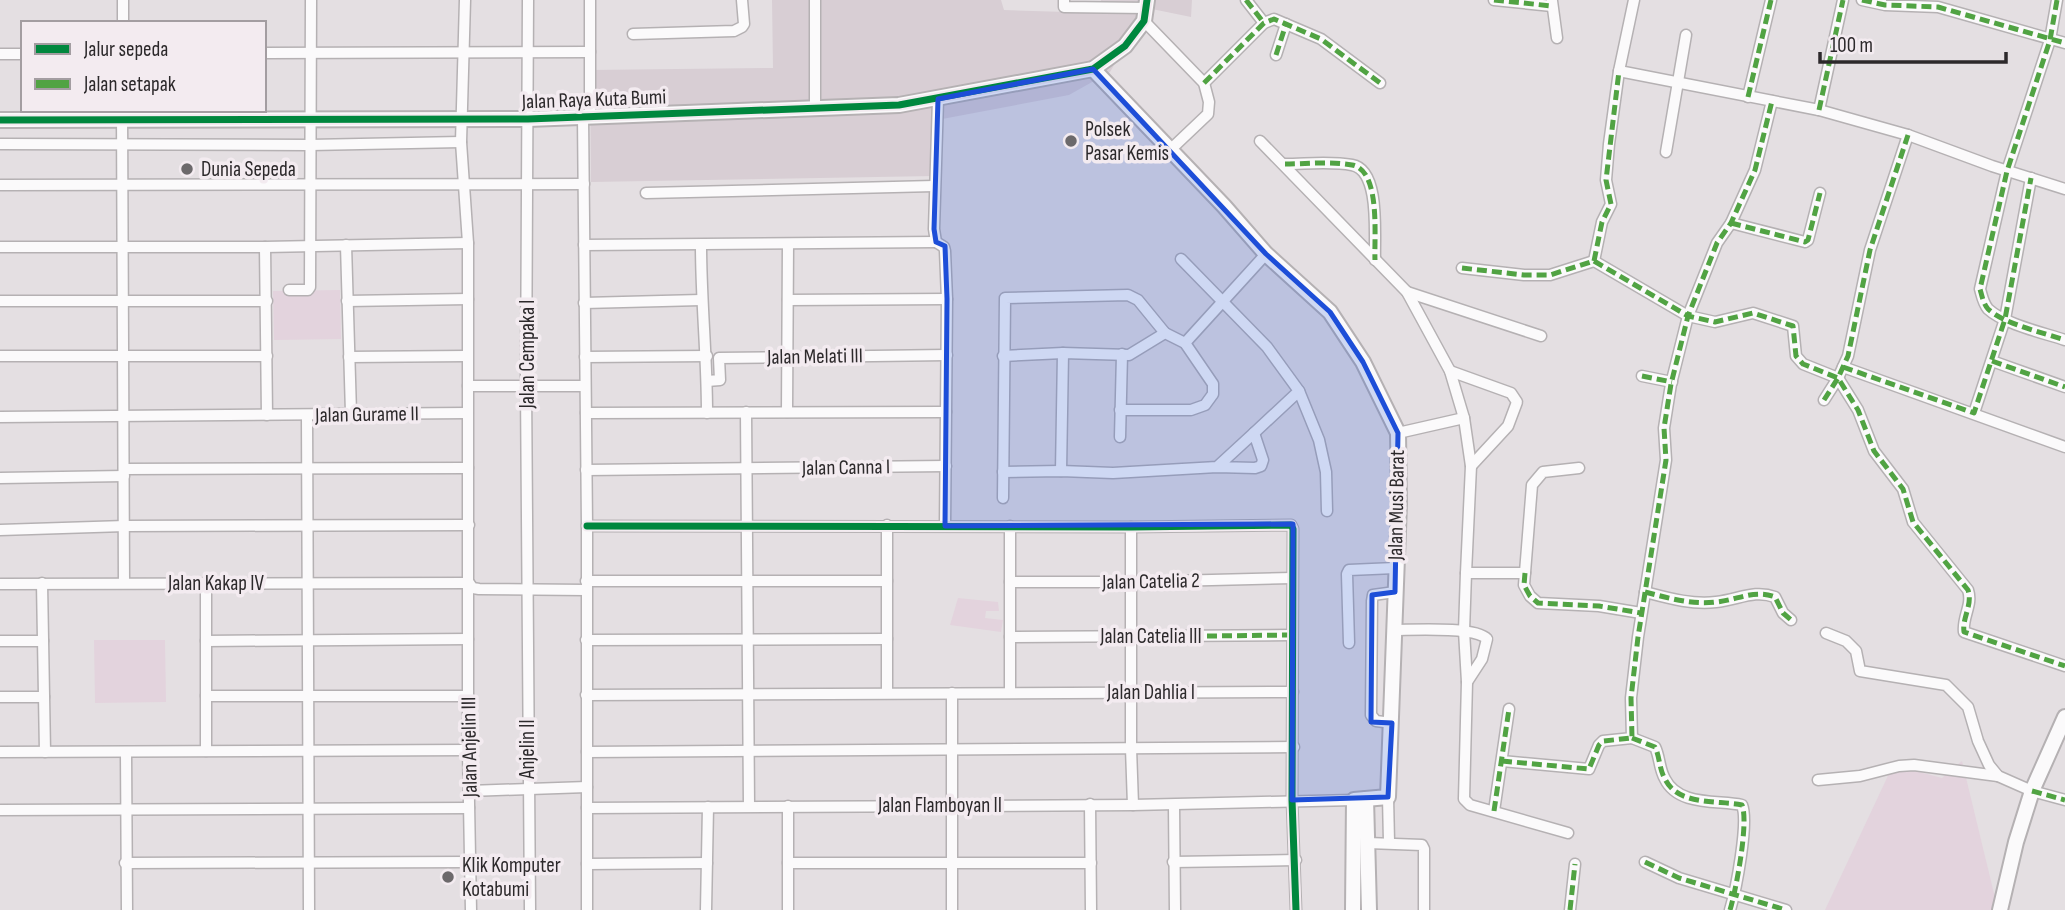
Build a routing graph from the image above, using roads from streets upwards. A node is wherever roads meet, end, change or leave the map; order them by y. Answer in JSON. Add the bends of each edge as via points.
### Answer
{"nodes":[{"id":1,"x":123,"y":0,"type":"edge"},
{"id":2,"x":311,"y":0,"type":"edge"},
{"id":3,"x":465,"y":0,"type":"edge"},
{"id":4,"x":528,"y":0,"type":"edge"},
{"id":5,"x":590,"y":0,"type":"edge"},
{"id":6,"x":742,"y":0,"type":"edge"},
{"id":7,"x":815,"y":0,"type":"edge"},
{"id":8,"x":1064,"y":0,"type":"edge"},
{"id":9,"x":1246,"y":0,"type":"edge"},
{"id":10,"x":1494,"y":0,"type":"edge"},
{"id":11,"x":1634,"y":0,"type":"edge"},
{"id":12,"x":1771,"y":0,"type":"edge"},
{"id":13,"x":1843,"y":0,"type":"edge"},
{"id":14,"x":1862,"y":0,"type":"edge"},
{"id":15,"x":2057,"y":0,"type":"edge"},
{"id":16,"x":1552,"y":3,"type":"edge"},
{"id":17,"x":1146,"y":10,"type":"edge"},
{"id":18,"x":123,"y":21,"type":"edge"},
{"id":19,"x":1264,"y":23,"type":"junction"},
{"id":20,"x":1286,"y":24,"type":"junction"},
{"id":21,"x":633,"y":34,"type":"dead end"},
{"id":22,"x":1686,"y":35,"type":"dead end"},
{"id":23,"x":1557,"y":38,"type":"dead end"},
{"id":24,"x":2050,"y":40,"type":"junction"},
{"id":25,"x":2065,"y":43,"type":"edge"},
{"id":26,"x":462,"y":51,"type":"junction"},
{"id":27,"x":528,"y":52,"type":"junction"},
{"id":28,"x":590,"y":52,"type":"junction"},
{"id":29,"x":266,"y":53,"type":"edge"},
{"id":30,"x":311,"y":53,"type":"junction"},
{"id":31,"x":0,"y":54,"type":"edge"},
{"id":32,"x":21,"y":54,"type":"edge"},
{"id":33,"x":1276,"y":55,"type":"dead end"},
{"id":34,"x":1093,"y":69,"type":"junction"},
{"id":35,"x":1619,"y":71,"type":"junction"},
{"id":36,"x":1205,"y":83,"type":"junction"},
{"id":37,"x":1380,"y":83,"type":"dead end"},
{"id":38,"x":1679,"y":83,"type":"junction"},
{"id":39,"x":1748,"y":97,"type":"junction"},
{"id":40,"x":938,"y":99,"type":"junction"},
{"id":41,"x":1772,"y":101,"type":"junction"},
{"id":42,"x":816,"y":109,"type":"junction"},
{"id":43,"x":1819,"y":110,"type":"junction"},
{"id":44,"x":122,"y":115,"type":"edge"},
{"id":45,"x":587,"y":117,"type":"junction"},
{"id":46,"x":462,"y":119,"type":"junction"},
{"id":47,"x":528,"y":119,"type":"junction"},
{"id":48,"x":0,"y":120,"type":"edge"},
{"id":49,"x":309,"y":120,"type":"junction"},
{"id":50,"x":1908,"y":135,"type":"junction"},
{"id":51,"x":1260,"y":141,"type":"dead end"},
{"id":52,"x":461,"y":142,"type":"junction"},
{"id":53,"x":122,"y":143,"type":"junction"},
{"id":54,"x":0,"y":144,"type":"edge"},
{"id":55,"x":310,"y":145,"type":"junction"},
{"id":56,"x":1170,"y":151,"type":"junction"},
{"id":57,"x":1666,"y":152,"type":"dead end"},
{"id":58,"x":1285,"y":164,"type":"junction"},
{"id":59,"x":2007,"y":171,"type":"junction"},
{"id":60,"x":2031,"y":178,"type":"junction"},
{"id":61,"x":465,"y":183,"type":"junction"},
{"id":62,"x":311,"y":184,"type":"junction"},
{"id":63,"x":528,"y":184,"type":"junction"},
{"id":64,"x":583,"y":184,"type":"junction"},
{"id":65,"x":0,"y":185,"type":"edge"},
{"id":66,"x":122,"y":185,"type":"junction"},
{"id":67,"x":934,"y":186,"type":"junction"},
{"id":68,"x":2065,"y":189,"type":"edge"},
{"id":69,"x":646,"y":193,"type":"dead end"},
{"id":70,"x":1820,"y":193,"type":"dead end"},
{"id":71,"x":1731,"y":223,"type":"junction"},
{"id":72,"x":936,"y":242,"type":"junction"},
{"id":73,"x":468,"y":243,"type":"junction"},
{"id":74,"x":788,"y":244,"type":"junction"},
{"id":75,"x":312,"y":245,"type":"junction"},
{"id":76,"x":346,"y":245,"type":"junction"},
{"id":77,"x":584,"y":245,"type":"junction"},
{"id":78,"x":701,"y":245,"type":"junction"},
{"id":79,"x":0,"y":247,"type":"edge"},
{"id":80,"x":265,"y":247,"type":"junction"},
{"id":81,"x":122,"y":248,"type":"junction"},
{"id":82,"x":1266,"y":254,"type":"junction"},
{"id":83,"x":1181,"y":259,"type":"dead end"},
{"id":84,"x":1375,"y":260,"type":"junction"},
{"id":85,"x":1594,"y":261,"type":"junction"},
{"id":86,"x":1462,"y":268,"type":"dead end"},
{"id":87,"x":289,"y":290,"type":"dead end"},
{"id":88,"x":1407,"y":292,"type":"junction"},
{"id":89,"x":467,"y":299,"type":"junction"},
{"id":90,"x":947,"y":299,"type":"junction"},
{"id":91,"x":701,"y":300,"type":"junction"},
{"id":92,"x":788,"y":300,"type":"junction"},
{"id":93,"x":0,"y":301,"type":"edge"},
{"id":94,"x":123,"y":301,"type":"junction"},
{"id":95,"x":267,"y":301,"type":"junction"},
{"id":96,"x":347,"y":301,"type":"junction"},
{"id":97,"x":1222,"y":302,"type":"junction"},
{"id":98,"x":584,"y":303,"type":"junction"},
{"id":99,"x":1688,"y":316,"type":"junction"},
{"id":100,"x":2005,"y":319,"type":"junction"},
{"id":101,"x":1165,"y":333,"type":"junction"},
{"id":102,"x":1541,"y":336,"type":"dead end"},
{"id":103,"x":2065,"y":340,"type":"edge"},
{"id":104,"x":1185,"y":343,"type":"junction"},
{"id":105,"x":1063,"y":353,"type":"junction"},
{"id":106,"x":1122,"y":354,"type":"junction"},
{"id":107,"x":947,"y":355,"type":"junction"},
{"id":108,"x":0,"y":356,"type":"edge"},
{"id":109,"x":123,"y":356,"type":"junction"},
{"id":110,"x":267,"y":356,"type":"junction"},
{"id":111,"x":466,"y":356,"type":"junction"},
{"id":112,"x":707,"y":356,"type":"junction"},
{"id":113,"x":787,"y":356,"type":"junction"},
{"id":114,"x":1003,"y":356,"type":"junction"},
{"id":115,"x":585,"y":357,"type":"junction"},
{"id":116,"x":349,"y":358,"type":"junction"},
{"id":117,"x":1992,"y":361,"type":"junction"},
{"id":118,"x":1843,"y":367,"type":"junction"},
{"id":119,"x":1450,"y":371,"type":"junction"},
{"id":120,"x":1642,"y":376,"type":"dead end"},
{"id":121,"x":1838,"y":378,"type":"junction"},
{"id":122,"x":707,"y":382,"type":"junction"},
{"id":123,"x":1672,"y":382,"type":"junction"},
{"id":124,"x":468,"y":386,"type":"junction"},
{"id":125,"x":526,"y":386,"type":"junction"},
{"id":126,"x":585,"y":386,"type":"junction"},
{"id":127,"x":2065,"y":387,"type":"edge"},
{"id":128,"x":1298,"y":391,"type":"junction"},
{"id":129,"x":1824,"y":400,"type":"dead end"},
{"id":130,"x":1119,"y":410,"type":"junction"},
{"id":131,"x":707,"y":412,"type":"junction"},
{"id":132,"x":746,"y":412,"type":"junction"},
{"id":133,"x":787,"y":412,"type":"junction"},
{"id":134,"x":946,"y":412,"type":"junction"},
{"id":135,"x":351,"y":413,"type":"junction"},
{"id":136,"x":467,"y":413,"type":"junction"},
{"id":137,"x":586,"y":413,"type":"junction"},
{"id":138,"x":1974,"y":413,"type":"junction"},
{"id":139,"x":267,"y":415,"type":"junction"},
{"id":140,"x":307,"y":415,"type":"junction"},
{"id":141,"x":124,"y":416,"type":"junction"},
{"id":142,"x":0,"y":417,"type":"edge"},
{"id":143,"x":1464,"y":418,"type":"junction"},
{"id":144,"x":1254,"y":433,"type":"junction"},
{"id":145,"x":1398,"y":433,"type":"junction"},
{"id":146,"x":1120,"y":438,"type":"dead end"},
{"id":147,"x":2065,"y":447,"type":"edge"},
{"id":148,"x":946,"y":466,"type":"junction"},
{"id":149,"x":1471,"y":466,"type":"junction"},
{"id":150,"x":1217,"y":467,"type":"junction"},
{"id":151,"x":468,"y":468,"type":"junction"},
{"id":152,"x":746,"y":468,"type":"junction"},
{"id":153,"x":1579,"y":468,"type":"dead end"},
{"id":154,"x":307,"y":469,"type":"junction"},
{"id":155,"x":586,"y":470,"type":"junction"},
{"id":156,"x":1061,"y":471,"type":"junction"},
{"id":157,"x":124,"y":472,"type":"junction"},
{"id":158,"x":1003,"y":472,"type":"junction"},
{"id":159,"x":0,"y":478,"type":"edge"},
{"id":160,"x":1003,"y":498,"type":"dead end"},
{"id":161,"x":1327,"y":511,"type":"dead end"},
{"id":162,"x":469,"y":524,"type":"junction"},
{"id":163,"x":307,"y":525,"type":"junction"},
{"id":164,"x":887,"y":525,"type":"junction"},
{"id":165,"x":125,"y":526,"type":"junction"},
{"id":166,"x":587,"y":526,"type":"junction"},
{"id":167,"x":747,"y":526,"type":"junction"},
{"id":168,"x":945,"y":526,"type":"junction"},
{"id":169,"x":1010,"y":526,"type":"junction"},
{"id":170,"x":1131,"y":527,"type":"junction"},
{"id":171,"x":0,"y":530,"type":"edge"},
{"id":172,"x":1395,"y":568,"type":"junction"},
{"id":173,"x":1466,"y":573,"type":"junction"},
{"id":174,"x":1524,"y":573,"type":"junction"},
{"id":175,"x":1292,"y":578,"type":"junction"},
{"id":176,"x":748,"y":581,"type":"junction"},
{"id":177,"x":887,"y":581,"type":"junction"},
{"id":178,"x":206,"y":582,"type":"junction"},
{"id":179,"x":1010,"y":582,"type":"junction"},
{"id":180,"x":1132,"y":582,"type":"junction"},
{"id":181,"x":42,"y":583,"type":"junction"},
{"id":182,"x":124,"y":583,"type":"junction"},
{"id":183,"x":308,"y":583,"type":"junction"},
{"id":184,"x":469,"y":583,"type":"junction"},
{"id":185,"x":0,"y":584,"type":"edge"},
{"id":186,"x":586,"y":585,"type":"junction"},
{"id":187,"x":527,"y":589,"type":"junction"},
{"id":188,"x":1395,"y":592,"type":"junction"},
{"id":189,"x":1645,"y":593,"type":"junction"},
{"id":190,"x":1641,"y":613,"type":"junction"},
{"id":191,"x":1791,"y":620,"type":"dead end"},
{"id":192,"x":1394,"y":630,"type":"junction"},
{"id":193,"x":1464,"y":631,"type":"junction"},
{"id":194,"x":1826,"y":633,"type":"dead end"},
{"id":195,"x":1291,"y":635,"type":"junction"},
{"id":196,"x":1010,"y":637,"type":"junction"},
{"id":197,"x":1132,"y":637,"type":"junction"},
{"id":198,"x":468,"y":639,"type":"junction"},
{"id":199,"x":887,"y":639,"type":"junction"},
{"id":200,"x":307,"y":640,"type":"junction"},
{"id":201,"x":586,"y":640,"type":"junction"},
{"id":202,"x":748,"y":640,"type":"junction"},
{"id":203,"x":0,"y":641,"type":"edge"},
{"id":204,"x":43,"y":641,"type":"junction"},
{"id":205,"x":206,"y":641,"type":"junction"},
{"id":206,"x":1349,"y":643,"type":"dead end"},
{"id":207,"x":2065,"y":666,"type":"edge"},
{"id":208,"x":1467,"y":682,"type":"junction"},
{"id":209,"x":1010,"y":692,"type":"junction"},
{"id":210,"x":1132,"y":692,"type":"junction"},
{"id":211,"x":1293,"y":692,"type":"junction"},
{"id":212,"x":887,"y":693,"type":"junction"},
{"id":213,"x":953,"y":693,"type":"junction"},
{"id":214,"x":748,"y":694,"type":"junction"},
{"id":215,"x":586,"y":695,"type":"junction"},
{"id":216,"x":206,"y":696,"type":"junction"},
{"id":217,"x":307,"y":696,"type":"junction"},
{"id":218,"x":468,"y":696,"type":"junction"},
{"id":219,"x":0,"y":697,"type":"edge"},
{"id":220,"x":44,"y":697,"type":"junction"},
{"id":221,"x":1510,"y":709,"type":"dead end"},
{"id":222,"x":2065,"y":717,"type":"edge"},
{"id":223,"x":1392,"y":723,"type":"junction"},
{"id":224,"x":1632,"y":738,"type":"junction"},
{"id":225,"x":2061,"y":742,"type":"edge"},
{"id":226,"x":1294,"y":747,"type":"junction"},
{"id":227,"x":1131,"y":748,"type":"junction"},
{"id":228,"x":953,"y":749,"type":"junction"},
{"id":229,"x":468,"y":750,"type":"junction"},
{"id":230,"x":206,"y":751,"type":"junction"},
{"id":231,"x":308,"y":751,"type":"junction"},
{"id":232,"x":749,"y":751,"type":"junction"},
{"id":233,"x":0,"y":752,"type":"edge"},
{"id":234,"x":45,"y":752,"type":"junction"},
{"id":235,"x":126,"y":752,"type":"junction"},
{"id":236,"x":587,"y":752,"type":"junction"},
{"id":237,"x":1502,"y":761,"type":"junction"},
{"id":238,"x":1998,"y":776,"type":"junction"},
{"id":239,"x":1818,"y":779,"type":"dead end"},
{"id":240,"x":587,"y":787,"type":"junction"},
{"id":241,"x":527,"y":790,"type":"junction"},
{"id":242,"x":2032,"y":791,"type":"junction"},
{"id":243,"x":469,"y":792,"type":"junction"},
{"id":244,"x":1388,"y":797,"type":"junction"},
{"id":245,"x":1360,"y":799,"type":"junction"},
{"id":246,"x":1292,"y":800,"type":"junction"},
{"id":247,"x":2065,"y":800,"type":"edge"},
{"id":248,"x":1090,"y":804,"type":"junction"},
{"id":249,"x":953,"y":805,"type":"junction"},
{"id":250,"x":1133,"y":805,"type":"junction"},
{"id":251,"x":1174,"y":805,"type":"junction"},
{"id":252,"x":749,"y":806,"type":"junction"},
{"id":253,"x":788,"y":806,"type":"junction"},
{"id":254,"x":708,"y":807,"type":"junction"},
{"id":255,"x":125,"y":808,"type":"junction"},
{"id":256,"x":469,"y":808,"type":"junction"},
{"id":257,"x":587,"y":808,"type":"junction"},
{"id":258,"x":308,"y":809,"type":"junction"},
{"id":259,"x":0,"y":810,"type":"edge"},
{"id":260,"x":1494,"y":811,"type":"junction"},
{"id":261,"x":1568,"y":834,"type":"dead end"},
{"id":262,"x":1368,"y":842,"type":"junction"},
{"id":263,"x":1389,"y":842,"type":"junction"},
{"id":264,"x":1296,"y":860,"type":"junction"},
{"id":265,"x":471,"y":862,"type":"junction"},
{"id":266,"x":1172,"y":862,"type":"junction"},
{"id":267,"x":1645,"y":862,"type":"dead end"},
{"id":268,"x":125,"y":863,"type":"junction"},
{"id":269,"x":707,"y":863,"type":"junction"},
{"id":270,"x":788,"y":863,"type":"junction"},
{"id":271,"x":1091,"y":863,"type":"junction"},
{"id":272,"x":308,"y":864,"type":"junction"},
{"id":273,"x":587,"y":864,"type":"junction"},
{"id":274,"x":953,"y":864,"type":"junction"},
{"id":275,"x":1575,"y":864,"type":"dead end"},
{"id":276,"x":1734,"y":895,"type":"junction"},
{"id":277,"x":127,"y":910,"type":"edge"},
{"id":278,"x":309,"y":910,"type":"edge"},
{"id":279,"x":471,"y":910,"type":"edge"},
{"id":280,"x":530,"y":910,"type":"edge"},
{"id":281,"x":587,"y":910,"type":"edge"},
{"id":282,"x":706,"y":910,"type":"edge"},
{"id":283,"x":788,"y":910,"type":"edge"},
{"id":284,"x":953,"y":910,"type":"edge"},
{"id":285,"x":1091,"y":910,"type":"edge"},
{"id":286,"x":1175,"y":910,"type":"edge"},
{"id":287,"x":1296,"y":910,"type":"edge"},
{"id":288,"x":1353,"y":910,"type":"edge"},
{"id":289,"x":1369,"y":910,"type":"edge"},
{"id":290,"x":1424,"y":910,"type":"edge"},
{"id":291,"x":1570,"y":910,"type":"edge"},
{"id":292,"x":1730,"y":910,"type":"edge"},
{"id":293,"x":1786,"y":910,"type":"edge"},
{"id":294,"x":2000,"y":910,"type":"edge"}],
"edges":[{"from":1,"to":18,"type":"street"},
{"from":2,"to":30,"type":"street"},
{"from":3,"to":26,"type":"street","name":"Jalan Anjelin III"},
{"from":4,"to":27,"type":"street","name":"Jalan Cempaka I"},
{"from":5,"to":28,"type":"street"},
{"from":6,"to":21,"type":"street","via":[[744,24],[734,31]]},
{"from":7,"to":42,"type":"street"},
{"from":8,"to":17,"type":"street","via":[[1064,7]]},
{"from":9,"to":19,"type":"street"},
{"from":10,"to":16,"type":"street"},
{"from":11,"to":35,"type":"street"},
{"from":12,"to":39,"type":"street"},
{"from":13,"to":43,"type":"street"},
{"from":14,"to":24,"type":"street","via":[[1938,7]]},
{"from":15,"to":24,"type":"street"},
{"from":16,"to":23,"type":"street"},
{"from":17,"to":34,"type":"street","name":"Jalan Raya Kuta Bumi","via":[[1125,46]]},
{"from":17,"to":36,"type":"street"},
{"from":19,"to":20,"type":"street","via":[[1273,19]]},
{"from":19,"to":36,"type":"street"},
{"from":20,"to":33,"type":"street"},
{"from":20,"to":37,"type":"street","via":[[1321,39]]},
{"from":22,"to":38,"type":"street"},
{"from":24,"to":25,"type":"street"},
{"from":24,"to":59,"type":"street"},
{"from":26,"to":27,"type":"street"},
{"from":26,"to":30,"type":"street"},
{"from":26,"to":46,"type":"street","name":"Jalan Anjelin III"},
{"from":27,"to":28,"type":"street"},
{"from":27,"to":47,"type":"street","name":"Jalan Cempaka I"},
{"from":28,"to":45,"type":"street"},
{"from":29,"to":30,"type":"street"},
{"from":30,"to":49,"type":"street"},
{"from":31,"to":32,"type":"street"},
{"from":34,"to":40,"type":"street","name":"Jalan Raya Kuta Bumi"},
{"from":34,"to":56,"type":"street","name":"Jalan Musi Barat"},
{"from":35,"to":38,"type":"street"},
{"from":35,"to":85,"type":"street","via":[[1606,180],[1611,204]]},
{"from":36,"to":56,"type":"street","via":[[1208,114]]},
{"from":38,"to":39,"type":"street"},
{"from":38,"to":57,"type":"street"},
{"from":39,"to":41,"type":"street"},
{"from":40,"to":42,"type":"street","name":"Jalan Raya Kuta Bumi"},
{"from":40,"to":67,"type":"street"},
{"from":41,"to":43,"type":"street"},
{"from":41,"to":71,"type":"street","via":[[1755,170]]},
{"from":42,"to":45,"type":"street","name":"Jalan Raya Kuta Bumi"},
{"from":43,"to":50,"type":"street"},
{"from":44,"to":48,"type":"street","name":"Jalan Raya Kuta Bumi"},
{"from":44,"to":49,"type":"street","name":"Jalan Raya Kuta Bumi"},
{"from":44,"to":53,"type":"street"},
{"from":45,"to":47,"type":"street","name":"Jalan Raya Kuta Bumi"},
{"from":45,"to":64,"type":"street"},
{"from":46,"to":47,"type":"street","name":"Jalan Raya Kuta Bumi"},
{"from":46,"to":49,"type":"street","name":"Jalan Raya Kuta Bumi"},
{"from":46,"to":52,"type":"street","name":"Jalan Anjelin III"},
{"from":47,"to":63,"type":"street","name":"Jalan Cempaka I"},
{"from":49,"to":55,"type":"street"},
{"from":50,"to":59,"type":"street"},
{"from":50,"to":118,"type":"street","via":[[1870,250]]},
{"from":51,"to":58,"type":"street"},
{"from":52,"to":55,"type":"street"},
{"from":52,"to":61,"type":"street","name":"Jalan Anjelin III"},
{"from":53,"to":54,"type":"street"},
{"from":53,"to":55,"type":"street"},
{"from":53,"to":66,"type":"street"},
{"from":55,"to":62,"type":"street"},
{"from":56,"to":82,"type":"street","name":"Jalan Musi Barat"},
{"from":58,"to":84,"type":"street"},
{"from":58,"to":84,"type":"street","via":[[1354,165],[1367,173],[1373,187]]},
{"from":59,"to":60,"type":"street"},
{"from":59,"to":100,"type":"street","via":[[1980,287],[1987,308]]},
{"from":60,"to":68,"type":"street"},
{"from":60,"to":100,"type":"street"},
{"from":61,"to":62,"type":"street"},
{"from":61,"to":63,"type":"street"},
{"from":61,"to":73,"type":"street","name":"Jalan Anjelin III"},
{"from":62,"to":66,"type":"street"},
{"from":62,"to":75,"type":"street"},
{"from":63,"to":64,"type":"street"},
{"from":63,"to":125,"type":"street","name":"Jalan Cempaka I"},
{"from":64,"to":77,"type":"street"},
{"from":65,"to":66,"type":"street"},
{"from":66,"to":81,"type":"street"},
{"from":67,"to":69,"type":"street"},
{"from":67,"to":72,"type":"street"},
{"from":70,"to":71,"type":"street","via":[[1805,242]]},
{"from":71,"to":99,"type":"street","via":[[1717,243]]},
{"from":72,"to":74,"type":"street"},
{"from":72,"to":90,"type":"street","via":[[945,251]]},
{"from":73,"to":76,"type":"street"},
{"from":73,"to":89,"type":"street","name":"Jalan Anjelin III"},
{"from":74,"to":78,"type":"street"},
{"from":74,"to":92,"type":"street"},
{"from":75,"to":76,"type":"street"},
{"from":75,"to":80,"type":"street"},
{"from":75,"to":87,"type":"street","via":[[310,288]]},
{"from":76,"to":96,"type":"street"},
{"from":77,"to":78,"type":"street"},
{"from":77,"to":98,"type":"street"},
{"from":78,"to":91,"type":"street"},
{"from":79,"to":81,"type":"street"},
{"from":80,"to":81,"type":"street"},
{"from":80,"to":95,"type":"street"},
{"from":81,"to":94,"type":"street"},
{"from":82,"to":97,"type":"street"},
{"from":82,"to":145,"type":"street","name":"Jalan Musi Barat","via":[[1330,312],[1363,362]]},
{"from":83,"to":97,"type":"street"},
{"from":84,"to":88,"type":"street"},
{"from":85,"to":86,"type":"street","via":[[1550,275]]},
{"from":85,"to":99,"type":"street"},
{"from":88,"to":102,"type":"street"},
{"from":88,"to":119,"type":"street"},
{"from":89,"to":96,"type":"street"},
{"from":89,"to":111,"type":"street","name":"Jalan Anjelin III"},
{"from":90,"to":92,"type":"street"},
{"from":90,"to":107,"type":"street"},
{"from":91,"to":98,"type":"street"},
{"from":91,"to":112,"type":"street"},
{"from":92,"to":113,"type":"street"},
{"from":93,"to":94,"type":"street"},
{"from":94,"to":95,"type":"street"},
{"from":94,"to":109,"type":"street"},
{"from":95,"to":110,"type":"street"},
{"from":96,"to":116,"type":"street"},
{"from":97,"to":104,"type":"street"},
{"from":97,"to":128,"type":"street","via":[[1267,347]]},
{"from":98,"to":115,"type":"street"},
{"from":99,"to":121,"type":"street","via":[[1715,322],[1753,313],[1790,324],[1795,328],[1796,356],[1803,364]]},
{"from":99,"to":123,"type":"street"},
{"from":100,"to":103,"type":"street"},
{"from":100,"to":117,"type":"street"},
{"from":101,"to":104,"type":"street"},
{"from":101,"to":106,"type":"street","via":[[1133,355]]},
{"from":101,"to":114,"type":"street","via":[[1138,300],[1128,295],[1010,297],[1003,304]]},
{"from":104,"to":130,"type":"street","via":[[1213,384],[1213,394],[1205,405],[1191,410]]},
{"from":105,"to":106,"type":"street"},
{"from":105,"to":114,"type":"street"},
{"from":105,"to":156,"type":"street"},
{"from":106,"to":130,"type":"street"},
{"from":107,"to":113,"type":"street","name":"Jalan Melati III"},
{"from":107,"to":134,"type":"street"},
{"from":108,"to":109,"type":"street"},
{"from":109,"to":110,"type":"street"},
{"from":109,"to":141,"type":"street"},
{"from":110,"to":139,"type":"street"},
{"from":111,"to":116,"type":"street"},
{"from":111,"to":124,"type":"street","name":"Jalan Anjelin III"},
{"from":112,"to":115,"type":"street"},
{"from":112,"to":122,"type":"street"},
{"from":113,"to":122,"type":"street","name":"Jalan Melati III","via":[[719,358],[720,380]]},
{"from":113,"to":133,"type":"street"},
{"from":114,"to":158,"type":"street"},
{"from":115,"to":126,"type":"street"},
{"from":116,"to":135,"type":"street"},
{"from":117,"to":127,"type":"street"},
{"from":117,"to":138,"type":"street"},
{"from":118,"to":121,"type":"street"},
{"from":118,"to":138,"type":"street"},
{"from":119,"to":143,"type":"street"},
{"from":119,"to":149,"type":"street","via":[[1511,393],[1517,402],[1508,426]]},
{"from":120,"to":123,"type":"street"},
{"from":121,"to":129,"type":"street"},
{"from":121,"to":207,"type":"street","via":[[1858,410],[1874,451],[1903,489],[1913,522],[1968,590],[1971,597],[1964,632]]},
{"from":122,"to":131,"type":"street"},
{"from":123,"to":189,"type":"street","via":[[1664,428],[1666,460]]},
{"from":124,"to":125,"type":"street"},
{"from":124,"to":136,"type":"street","name":"Jalan Anjelin III"},
{"from":125,"to":126,"type":"street"},
{"from":125,"to":187,"type":"street","name":"Jalan Cempaka I"},
{"from":126,"to":137,"type":"street"},
{"from":128,"to":144,"type":"street"},
{"from":128,"to":161,"type":"street","via":[[1326,472]]},
{"from":130,"to":146,"type":"street"},
{"from":131,"to":132,"type":"street"},
{"from":131,"to":137,"type":"street"},
{"from":132,"to":133,"type":"street"},
{"from":132,"to":152,"type":"street"},
{"from":133,"to":134,"type":"street"},
{"from":134,"to":148,"type":"street"},
{"from":135,"to":136,"type":"street","name":"Jalan Gurame II"},
{"from":135,"to":140,"type":"street","name":"Jalan Gurame II"},
{"from":136,"to":151,"type":"street","name":"Jalan Anjelin III"},
{"from":137,"to":155,"type":"street"},
{"from":138,"to":147,"type":"street"},
{"from":139,"to":140,"type":"street","name":"Jalan Gurame II"},
{"from":139,"to":141,"type":"street","name":"Jalan Gurame II"},
{"from":140,"to":154,"type":"street"},
{"from":141,"to":142,"type":"street","name":"Jalan Gurame II"},
{"from":141,"to":157,"type":"street"},
{"from":143,"to":145,"type":"street"},
{"from":143,"to":149,"type":"street"},
{"from":144,"to":150,"type":"street"},
{"from":144,"to":150,"type":"street","via":[[1261,466]]},
{"from":145,"to":172,"type":"street","name":"Jalan Musi Barat"},
{"from":148,"to":152,"type":"street","name":"Jalan Canna I"},
{"from":148,"to":168,"type":"street"},
{"from":149,"to":173,"type":"street"},
{"from":150,"to":156,"type":"street"},
{"from":151,"to":154,"type":"street"},
{"from":151,"to":162,"type":"street","name":"Jalan Anjelin III"},
{"from":152,"to":155,"type":"street","name":"Jalan Canna I"},
{"from":152,"to":167,"type":"street"},
{"from":153,"to":174,"type":"street","via":[[1543,472],[1532,485]]},
{"from":154,"to":157,"type":"street"},
{"from":154,"to":163,"type":"street"},
{"from":155,"to":166,"type":"street"},
{"from":156,"to":158,"type":"street"},
{"from":157,"to":159,"type":"street"},
{"from":157,"to":165,"type":"street"},
{"from":158,"to":160,"type":"street"},
{"from":162,"to":163,"type":"street"},
{"from":162,"to":184,"type":"street","name":"Jalan Anjelin III"},
{"from":163,"to":165,"type":"street"},
{"from":163,"to":183,"type":"street"},
{"from":164,"to":167,"type":"street"},
{"from":164,"to":168,"type":"street"},
{"from":164,"to":177,"type":"street"},
{"from":165,"to":171,"type":"street"},
{"from":165,"to":182,"type":"street"},
{"from":166,"to":167,"type":"street"},
{"from":166,"to":186,"type":"street"},
{"from":167,"to":176,"type":"street"},
{"from":168,"to":169,"type":"street"},
{"from":169,"to":170,"type":"street"},
{"from":169,"to":179,"type":"street"},
{"from":170,"to":175,"type":"street","via":[[1291,525]]},
{"from":170,"to":180,"type":"street"},
{"from":172,"to":188,"type":"street","name":"Jalan Musi Barat"},
{"from":172,"to":206,"type":"street","via":[[1349,570]]},
{"from":173,"to":174,"type":"street"},
{"from":173,"to":193,"type":"street"},
{"from":174,"to":190,"type":"street","via":[[1524,584],[1538,603]]},
{"from":175,"to":180,"type":"street","name":"Jalan Catelia 2"},
{"from":175,"to":195,"type":"street"},
{"from":176,"to":177,"type":"street","name":"Jalan Kakap IV"},
{"from":176,"to":186,"type":"street","name":"Jalan Kakap IV"},
{"from":176,"to":202,"type":"street"},
{"from":177,"to":199,"type":"street"},
{"from":178,"to":182,"type":"street","name":"Jalan Kakap IV"},
{"from":178,"to":183,"type":"street","name":"Jalan Kakap IV"},
{"from":178,"to":205,"type":"street"},
{"from":179,"to":180,"type":"street","name":"Jalan Catelia 2"},
{"from":179,"to":196,"type":"street"},
{"from":180,"to":197,"type":"street"},
{"from":181,"to":182,"type":"street","name":"Jalan Kakap IV"},
{"from":181,"to":185,"type":"street","name":"Jalan Kakap IV"},
{"from":181,"to":204,"type":"street"},
{"from":183,"to":184,"type":"street","name":"Jalan Kakap IV"},
{"from":183,"to":200,"type":"street"},
{"from":184,"to":187,"type":"street","name":"Jalan Kakap IV","via":[[479,589]]},
{"from":184,"to":198,"type":"street","name":"Jalan Anjelin III"},
{"from":186,"to":187,"type":"street","name":"Jalan Kakap IV"},
{"from":186,"to":201,"type":"street"},
{"from":187,"to":241,"type":"street","name":"Anjelin II"},
{"from":188,"to":192,"type":"street","name":"Jalan Musi Barat"},
{"from":188,"to":223,"type":"street","via":[[1373,595],[1372,601],[1371,715],[1376,721]]},
{"from":189,"to":190,"type":"street"},
{"from":189,"to":191,"type":"street","via":[[1684,602],[1716,602],[1762,592],[1775,597]]},
{"from":190,"to":224,"type":"street","via":[[1631,698]]},
{"from":192,"to":193,"type":"street"},
{"from":192,"to":223,"type":"street","name":"Jalan Musi Barat"},
{"from":193,"to":208,"type":"street"},
{"from":193,"to":208,"type":"street","via":[[1487,639],[1482,659]]},
{"from":194,"to":238,"type":"street","via":[[1856,651],[1860,671],[1946,685],[1960,696]]},
{"from":195,"to":197,"type":"street","name":"Jalan Catelia III"},
{"from":195,"to":211,"type":"street"},
{"from":196,"to":197,"type":"street","name":"Jalan Catelia III"},
{"from":196,"to":209,"type":"street"},
{"from":197,"to":210,"type":"street"},
{"from":198,"to":200,"type":"street"},
{"from":198,"to":218,"type":"street","name":"Jalan Anjelin III"},
{"from":199,"to":202,"type":"street"},
{"from":199,"to":212,"type":"street"},
{"from":200,"to":205,"type":"street"},
{"from":200,"to":217,"type":"street"},
{"from":201,"to":202,"type":"street"},
{"from":201,"to":215,"type":"street"},
{"from":202,"to":214,"type":"street"},
{"from":203,"to":204,"type":"street"},
{"from":204,"to":220,"type":"street"},
{"from":205,"to":216,"type":"street"},
{"from":208,"to":260,"type":"street","via":[[1464,799]]},
{"from":209,"to":210,"type":"street","name":"Jalan Dahlia I"},
{"from":209,"to":213,"type":"street","name":"Jalan Dahlia I"},
{"from":210,"to":211,"type":"street","name":"Jalan Dahlia I"},
{"from":210,"to":227,"type":"street"},
{"from":211,"to":226,"type":"street"},
{"from":212,"to":213,"type":"street","name":"Jalan Dahlia I"},
{"from":212,"to":214,"type":"street","name":"Jalan Dahlia I"},
{"from":213,"to":228,"type":"street"},
{"from":214,"to":215,"type":"street","name":"Jalan Dahlia I"},
{"from":214,"to":232,"type":"street"},
{"from":215,"to":236,"type":"street"},
{"from":216,"to":217,"type":"street"},
{"from":216,"to":230,"type":"street"},
{"from":217,"to":218,"type":"street"},
{"from":217,"to":231,"type":"street"},
{"from":218,"to":229,"type":"street","name":"Jalan Anjelin III"},
{"from":219,"to":220,"type":"street"},
{"from":220,"to":234,"type":"street"},
{"from":221,"to":237,"type":"street"},
{"from":222,"to":225,"type":"street"},
{"from":223,"to":244,"type":"street","name":"Jalan Musi Barat"},
{"from":224,"to":237,"type":"street","via":[[1603,741],[1586,770]]},
{"from":224,"to":276,"type":"street","via":[[1655,747],[1666,781],[1680,793],[1696,800],[1742,805]]},
{"from":225,"to":242,"type":"street"},
{"from":226,"to":227,"type":"street"},
{"from":226,"to":246,"type":"street"},
{"from":227,"to":228,"type":"street"},
{"from":227,"to":250,"type":"street"},
{"from":228,"to":232,"type":"street"},
{"from":228,"to":249,"type":"street"},
{"from":229,"to":231,"type":"street"},
{"from":229,"to":243,"type":"street","name":"Jalan Anjelin III"},
{"from":230,"to":231,"type":"street"},
{"from":230,"to":235,"type":"street"},
{"from":231,"to":258,"type":"street"},
{"from":232,"to":236,"type":"street"},
{"from":232,"to":252,"type":"street"},
{"from":233,"to":234,"type":"street"},
{"from":234,"to":235,"type":"street"},
{"from":235,"to":255,"type":"street"},
{"from":236,"to":240,"type":"street"},
{"from":237,"to":260,"type":"street"},
{"from":238,"to":239,"type":"street","via":[[1914,765]]},
{"from":238,"to":242,"type":"street"},
{"from":240,"to":241,"type":"street"},
{"from":240,"to":257,"type":"street"},
{"from":241,"to":243,"type":"street"},
{"from":241,"to":280,"type":"street","name":"Anjelin II"},
{"from":242,"to":247,"type":"street"},
{"from":242,"to":294,"type":"street"},
{"from":243,"to":256,"type":"street","name":"Jalan Anjelin III"},
{"from":244,"to":245,"type":"street"},
{"from":244,"to":263,"type":"street"},
{"from":245,"to":246,"type":"street","name":"Jalan Flamboyan II"},
{"from":245,"to":262,"type":"street"},
{"from":245,"to":288,"type":"street"},
{"from":246,"to":251,"type":"street","name":"Jalan Flamboyan II"},
{"from":246,"to":264,"type":"street"},
{"from":248,"to":249,"type":"street","name":"Jalan Flamboyan II"},
{"from":248,"to":250,"type":"street","name":"Jalan Flamboyan II"},
{"from":248,"to":271,"type":"street"},
{"from":249,"to":253,"type":"street","name":"Jalan Flamboyan II"},
{"from":249,"to":274,"type":"street"},
{"from":250,"to":251,"type":"street","name":"Jalan Flamboyan II"},
{"from":251,"to":266,"type":"street"},
{"from":252,"to":253,"type":"street","name":"Jalan Flamboyan II"},
{"from":252,"to":254,"type":"street","name":"Jalan Flamboyan II"},
{"from":253,"to":270,"type":"street"},
{"from":254,"to":257,"type":"street","name":"Jalan Flamboyan II"},
{"from":254,"to":269,"type":"street"},
{"from":255,"to":258,"type":"street"},
{"from":255,"to":259,"type":"street"},
{"from":255,"to":268,"type":"street"},
{"from":256,"to":258,"type":"street"},
{"from":256,"to":265,"type":"street","name":"Jalan Anjelin III"},
{"from":257,"to":273,"type":"street"},
{"from":258,"to":272,"type":"street"},
{"from":260,"to":261,"type":"street"},
{"from":262,"to":263,"type":"street"},
{"from":262,"to":289,"type":"street"},
{"from":263,"to":290,"type":"street","via":[[1422,845]]},
{"from":264,"to":266,"type":"street"},
{"from":264,"to":287,"type":"street"},
{"from":265,"to":272,"type":"street"},
{"from":265,"to":279,"type":"street","name":"Jalan Anjelin III"},
{"from":266,"to":286,"type":"street"},
{"from":267,"to":276,"type":"street"},
{"from":268,"to":272,"type":"street"},
{"from":268,"to":277,"type":"street"},
{"from":269,"to":273,"type":"street"},
{"from":269,"to":282,"type":"street"},
{"from":270,"to":274,"type":"street"},
{"from":270,"to":283,"type":"street"},
{"from":271,"to":274,"type":"street"},
{"from":271,"to":285,"type":"street"},
{"from":272,"to":278,"type":"street"},
{"from":273,"to":281,"type":"street"},
{"from":274,"to":284,"type":"street"},
{"from":275,"to":291,"type":"street"},
{"from":276,"to":292,"type":"street"},
{"from":276,"to":293,"type":"street"}]}
